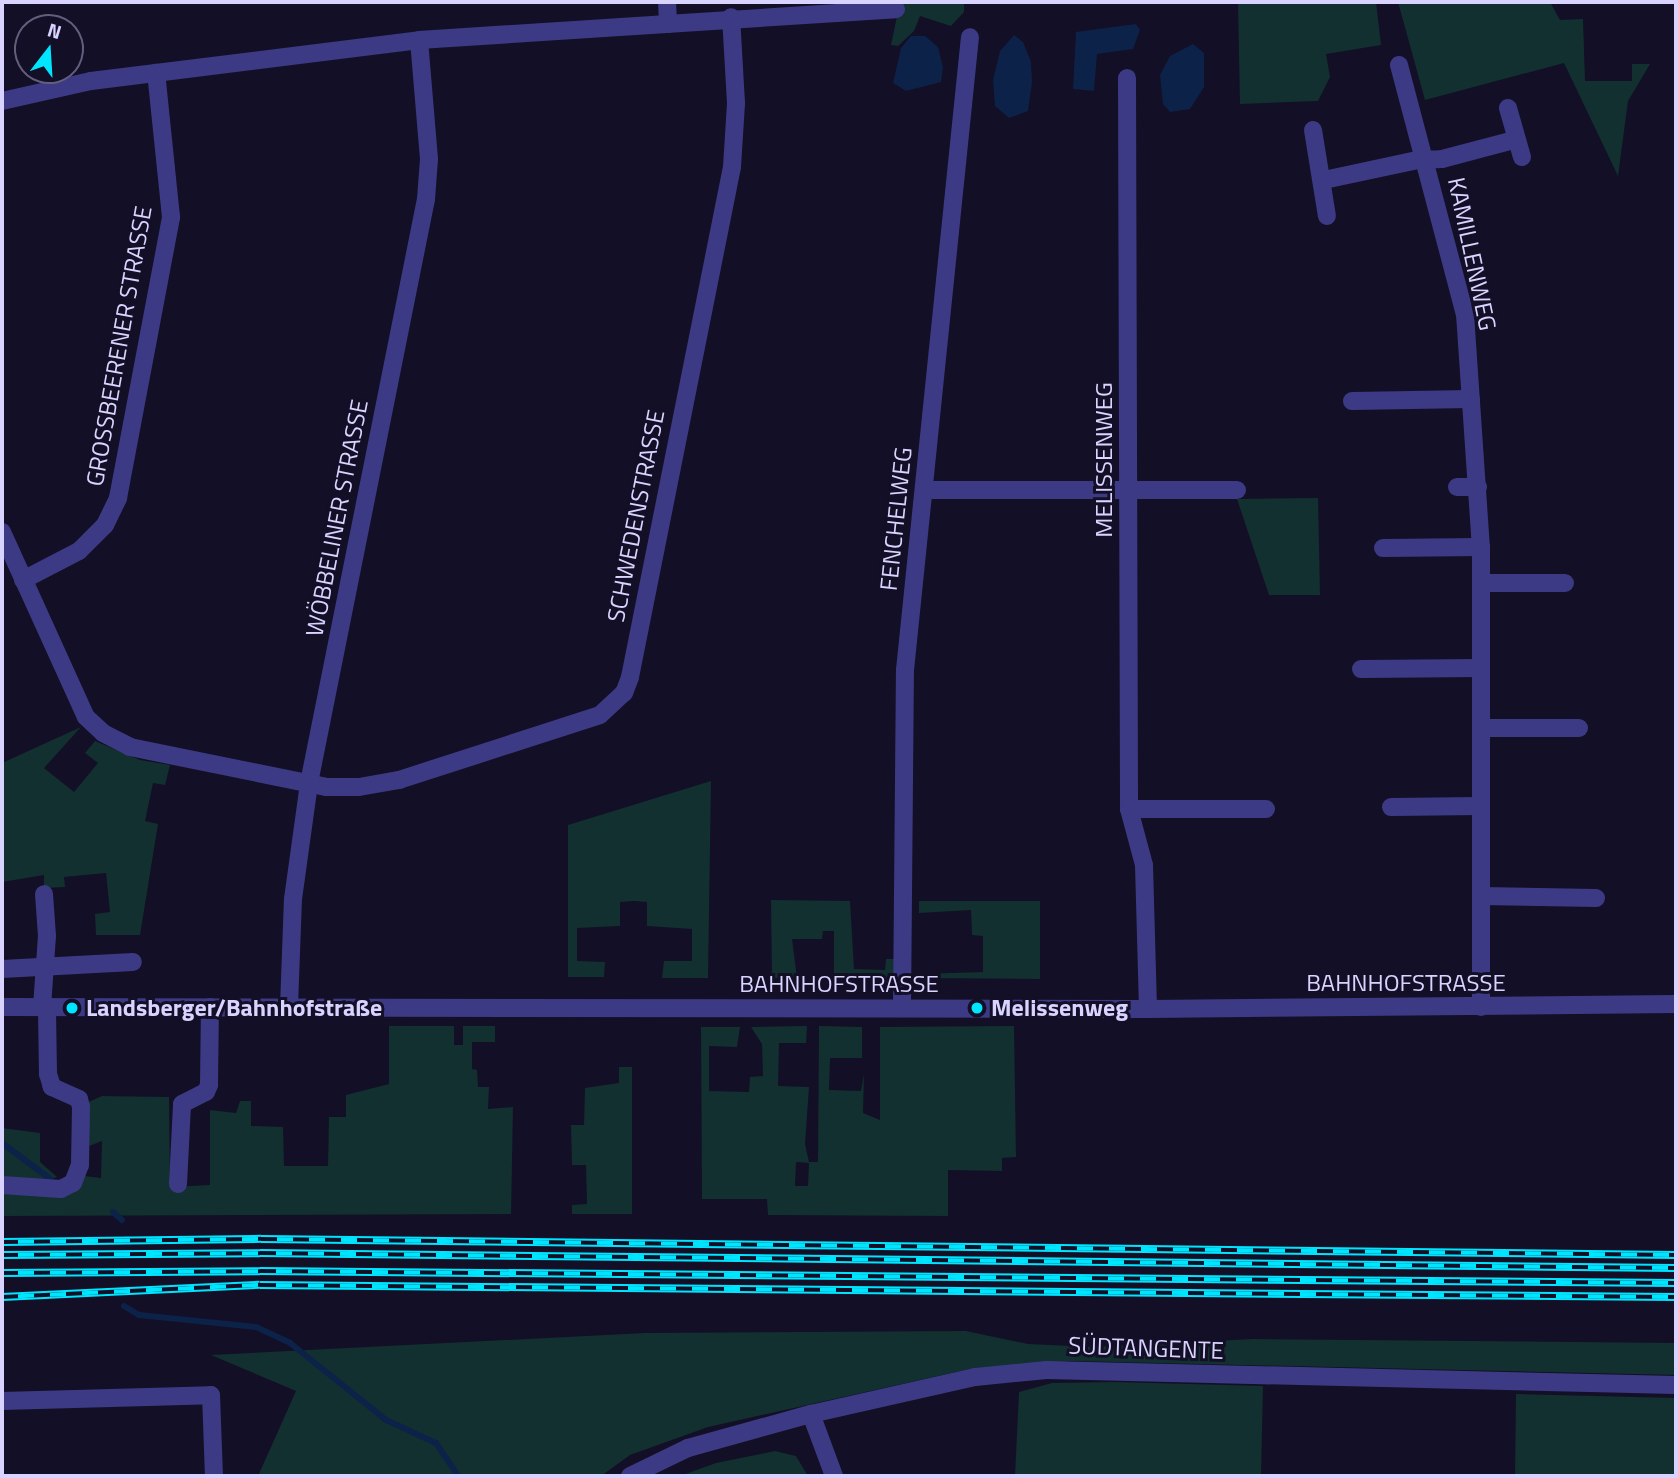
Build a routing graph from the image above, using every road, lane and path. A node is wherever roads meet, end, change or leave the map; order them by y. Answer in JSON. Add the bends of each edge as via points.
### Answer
{"nodes":[{"id":1,"x":667,"y":2,"type":"edge"},
{"id":2,"x":896,"y":9,"type":"dead end"},
{"id":3,"x":731,"y":17,"type":"junction"},
{"id":4,"x":668,"y":24,"type":"junction"},
{"id":5,"x":970,"y":37,"type":"dead end"},
{"id":6,"x":419,"y":40,"type":"junction"},
{"id":7,"x":1399,"y":65,"type":"dead end"},
{"id":8,"x":156,"y":73,"type":"junction"},
{"id":9,"x":1127,"y":78,"type":"dead end"},
{"id":10,"x":2,"y":101,"type":"edge"},
{"id":11,"x":1508,"y":108,"type":"dead end"},
{"id":12,"x":1313,"y":130,"type":"dead end"},
{"id":13,"x":1514,"y":140,"type":"junction"},
{"id":14,"x":1522,"y":157,"type":"dead end"},
{"id":15,"x":1426,"y":161,"type":"junction"},
{"id":16,"x":1324,"y":180,"type":"junction"},
{"id":17,"x":1327,"y":216,"type":"dead end"},
{"id":18,"x":1471,"y":400,"type":"junction"},
{"id":19,"x":1352,"y":401,"type":"dead end"},
{"id":20,"x":1457,"y":487,"type":"dead end"},
{"id":21,"x":1478,"y":487,"type":"junction"},
{"id":22,"x":924,"y":489,"type":"junction"},
{"id":23,"x":1129,"y":490,"type":"junction"},
{"id":24,"x":1237,"y":490,"type":"dead end"},
{"id":25,"x":2,"y":532,"type":"edge"},
{"id":26,"x":1481,"y":547,"type":"junction"},
{"id":27,"x":1383,"y":548,"type":"dead end"},
{"id":28,"x":23,"y":580,"type":"junction"},
{"id":29,"x":1481,"y":583,"type":"junction"},
{"id":30,"x":1565,"y":583,"type":"dead end"},
{"id":31,"x":1481,"y":668,"type":"junction"},
{"id":32,"x":1361,"y":669,"type":"dead end"},
{"id":33,"x":1579,"y":728,"type":"dead end"},
{"id":34,"x":1481,"y":729,"type":"junction"},
{"id":35,"x":309,"y":783,"type":"junction"},
{"id":36,"x":1480,"y":806,"type":"junction"},
{"id":37,"x":1391,"y":807,"type":"dead end"},
{"id":38,"x":1129,"y":809,"type":"junction"},
{"id":39,"x":1266,"y":809,"type":"dead end"},
{"id":40,"x":44,"y":894,"type":"dead end"},
{"id":41,"x":1480,"y":896,"type":"junction"},
{"id":42,"x":1596,"y":898,"type":"dead end"},
{"id":43,"x":132,"y":962,"type":"dead end"},
{"id":44,"x":44,"y":964,"type":"junction"},
{"id":45,"x":2,"y":969,"type":"edge"},
{"id":46,"x":1676,"y":1004,"type":"edge"},
{"id":47,"x":2,"y":1007,"type":"edge"},
{"id":48,"x":44,"y":1007,"type":"junction"},
{"id":49,"x":210,"y":1007,"type":"junction"},
{"id":50,"x":289,"y":1007,"type":"junction"},
{"id":51,"x":1480,"y":1007,"type":"junction"},
{"id":52,"x":902,"y":1008,"type":"junction"},
{"id":53,"x":1148,"y":1009,"type":"junction"},
{"id":54,"x":178,"y":1184,"type":"dead end"},
{"id":55,"x":2,"y":1185,"type":"edge"},
{"id":56,"x":1676,"y":1385,"type":"edge"},
{"id":57,"x":2,"y":1401,"type":"edge"},
{"id":58,"x":811,"y":1414,"type":"junction"},
{"id":59,"x":214,"y":1476,"type":"edge"},
{"id":60,"x":630,"y":1476,"type":"edge"},
{"id":61,"x":834,"y":1476,"type":"edge"}],
"edges":[{"from":1,"to":4,"type":"street"},
{"from":2,"to":3,"type":"street"},
{"from":3,"to":4,"type":"street"},
{"from":3,"to":35,"type":"street","name":"SCHWEDENSTRASSE","via":[[736,103],[732,167],[624,693],[586,721],[380,786]]},
{"from":4,"to":6,"type":"street"},
{"from":5,"to":22,"type":"street","name":"FENCHELWEG"},
{"from":6,"to":8,"type":"street"},
{"from":6,"to":35,"type":"street","name":"WÖBBELINER STRASSE","via":[[429,159],[426,199]]},
{"from":7,"to":15,"type":"street","name":"KAMILLENWEG"},
{"from":8,"to":10,"type":"street"},
{"from":8,"to":28,"type":"street","name":"GROSSBEERENER STRASSE","via":[[171,217],[118,498],[105,525],[79,551]]},
{"from":9,"to":23,"type":"street","name":"MELISSENWEG"},
{"from":11,"to":13,"type":"street"},
{"from":12,"to":16,"type":"street"},
{"from":13,"to":14,"type":"street"},
{"from":13,"to":15,"type":"street","name":"KAMILLENWEG"},
{"from":15,"to":16,"type":"street","name":"KAMILLENWEG"},
{"from":15,"to":18,"type":"street","name":"KAMILLENWEG","via":[[1465,314]]},
{"from":16,"to":17,"type":"street"},
{"from":18,"to":19,"type":"street"},
{"from":18,"to":21,"type":"street","name":"KAMILLENWEG"},
{"from":20,"to":21,"type":"street"},
{"from":21,"to":26,"type":"street","name":"KAMILLENWEG"},
{"from":22,"to":23,"type":"street"},
{"from":22,"to":52,"type":"street","name":"FENCHELWEG","via":[[905,670]]},
{"from":23,"to":24,"type":"street"},
{"from":23,"to":38,"type":"street","name":"MELISSENWEG"},
{"from":25,"to":28,"type":"street","name":"SCHWEDENSTRASSE"},
{"from":26,"to":27,"type":"street"},
{"from":26,"to":29,"type":"street","name":"KAMILLENWEG"},
{"from":28,"to":35,"type":"street","name":"SCHWEDENSTRASSE","via":[[86,717],[103,733],[130,747]]},
{"from":29,"to":30,"type":"street"},
{"from":29,"to":31,"type":"street","name":"KAMILLENWEG"},
{"from":31,"to":32,"type":"street"},
{"from":31,"to":34,"type":"street","name":"KAMILLENWEG"},
{"from":33,"to":34,"type":"street"},
{"from":34,"to":36,"type":"street","name":"KAMILLENWEG"},
{"from":35,"to":50,"type":"street","name":"WÖBBELINER STRASSE","via":[[293,900]]},
{"from":36,"to":37,"type":"street"},
{"from":36,"to":41,"type":"street","name":"KAMILLENWEG"},
{"from":38,"to":39,"type":"street"},
{"from":38,"to":53,"type":"street","name":"MELISSENWEG","via":[[1144,865]]},
{"from":40,"to":44,"type":"street"},
{"from":41,"to":42,"type":"street"},
{"from":41,"to":51,"type":"street","name":"KAMILLENWEG"},
{"from":43,"to":44,"type":"street"},
{"from":44,"to":45,"type":"street","via":[[32,969]]},
{"from":44,"to":48,"type":"street"},
{"from":46,"to":51,"type":"street","name":"BAHNHOFSTRASSE"},
{"from":47,"to":48,"type":"street","name":"BAHNHOFSTRASSE"},
{"from":48,"to":49,"type":"street","name":"BAHNHOFSTRASSE"},
{"from":48,"to":55,"type":"street","via":[[52,1087],[79,1099],[81,1107],[80,1165],[73,1183],[61,1189]]},
{"from":49,"to":50,"type":"street","name":"BAHNHOFSTRASSE"},
{"from":49,"to":54,"type":"street","via":[[209,1085],[206,1092],[182,1104]]},
{"from":50,"to":52,"type":"street","name":"BAHNHOFSTRASSE"},
{"from":51,"to":53,"type":"street","name":"BAHNHOFSTRASSE"},
{"from":52,"to":53,"type":"street","name":"BAHNHOFSTRASSE"},
{"from":56,"to":58,"type":"street","name":"SÜDTANGENTE","via":[[1047,1370],[975,1377]]},
{"from":57,"to":59,"type":"street","via":[[211,1395]]},
{"from":58,"to":60,"type":"street","name":"SÜDTANGENTE","via":[[688,1448]]},
{"from":58,"to":61,"type":"street"}]}
